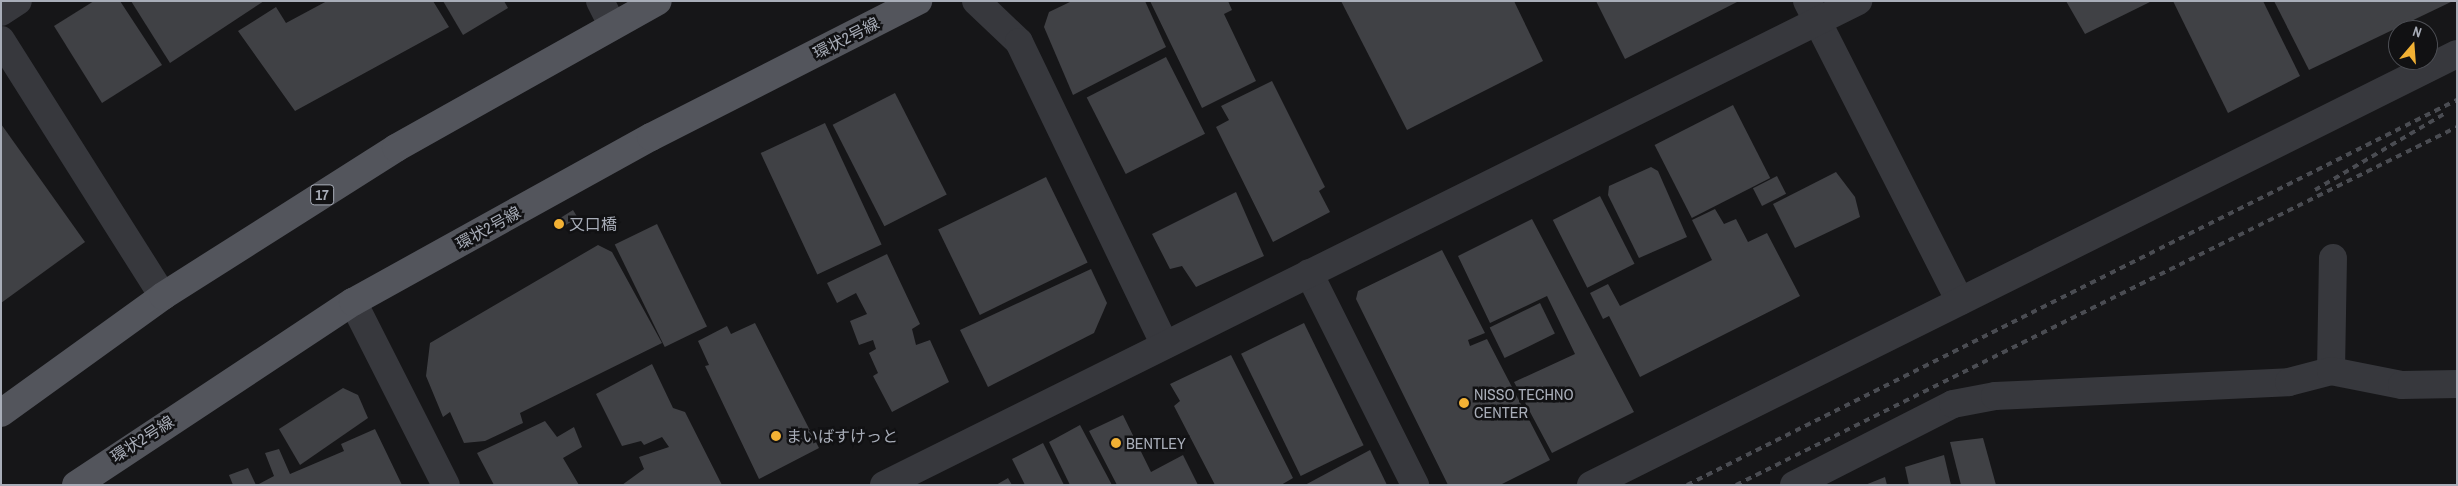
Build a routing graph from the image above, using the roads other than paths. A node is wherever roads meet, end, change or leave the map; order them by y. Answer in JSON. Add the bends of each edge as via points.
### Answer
{"nodes":[{"id":1,"x":18,"y":1,"type":"edge"},
{"id":2,"x":600,"y":1,"type":"edge"},
{"id":3,"x":658,"y":1,"type":"edge"},
{"id":4,"x":918,"y":1,"type":"edge"},
{"id":5,"x":976,"y":1,"type":"edge"},
{"id":6,"x":1858,"y":1,"type":"edge"},
{"id":7,"x":1812,"y":11,"type":"edge"},
{"id":8,"x":1,"y":12,"type":"edge"},
{"id":9,"x":613,"y":26,"type":"junction"},
{"id":10,"x":1,"y":40,"type":"edge"},
{"id":11,"x":2457,"y":54,"type":"edge"},
{"id":12,"x":2332,"y":258,"type":"dead end"},
{"id":13,"x":1310,"y":273,"type":"junction"},
{"id":14,"x":163,"y":296,"type":"junction"},
{"id":15,"x":1960,"y":301,"type":"junction"},
{"id":16,"x":353,"y":302,"type":"junction"},
{"id":17,"x":1165,"y":345,"type":"junction"},
{"id":18,"x":2331,"y":370,"type":"junction"},
{"id":19,"x":2457,"y":384,"type":"edge"},
{"id":20,"x":1,"y":413,"type":"edge"},
{"id":21,"x":76,"y":485,"type":"edge"},
{"id":22,"x":446,"y":485,"type":"edge"},
{"id":23,"x":884,"y":485,"type":"edge"},
{"id":24,"x":1415,"y":485,"type":"edge"},
{"id":25,"x":1591,"y":485,"type":"edge"},
{"id":26,"x":1794,"y":485,"type":"edge"}],
"edges":[{"from":1,"to":8,"type":"street"},
{"from":2,"to":9,"type":"street"},
{"from":3,"to":9,"type":"main road","number":"17"},
{"from":4,"to":16,"type":"main road","name":"環状2号線","via":[[651,137]]},
{"from":5,"to":17,"type":"street","via":[[1019,42]]},
{"from":6,"to":7,"type":"street"},
{"from":7,"to":13,"type":"street"},
{"from":7,"to":15,"type":"street"},
{"from":9,"to":14,"type":"main road","number":"17","via":[[396,148]]},
{"from":10,"to":14,"type":"street"},
{"from":11,"to":15,"type":"street"},
{"from":12,"to":18,"type":"street"},
{"from":13,"to":17,"type":"street"},
{"from":13,"to":24,"type":"street"},
{"from":14,"to":20,"type":"main road","number":"17"},
{"from":15,"to":25,"type":"street"},
{"from":16,"to":21,"type":"main road","name":"環状2号線"},
{"from":16,"to":22,"type":"street"},
{"from":17,"to":23,"type":"street"},
{"from":18,"to":19,"type":"street","via":[[2402,385]]},
{"from":18,"to":26,"type":"street","via":[[2288,382],[1995,396],[1954,404]]}]}
